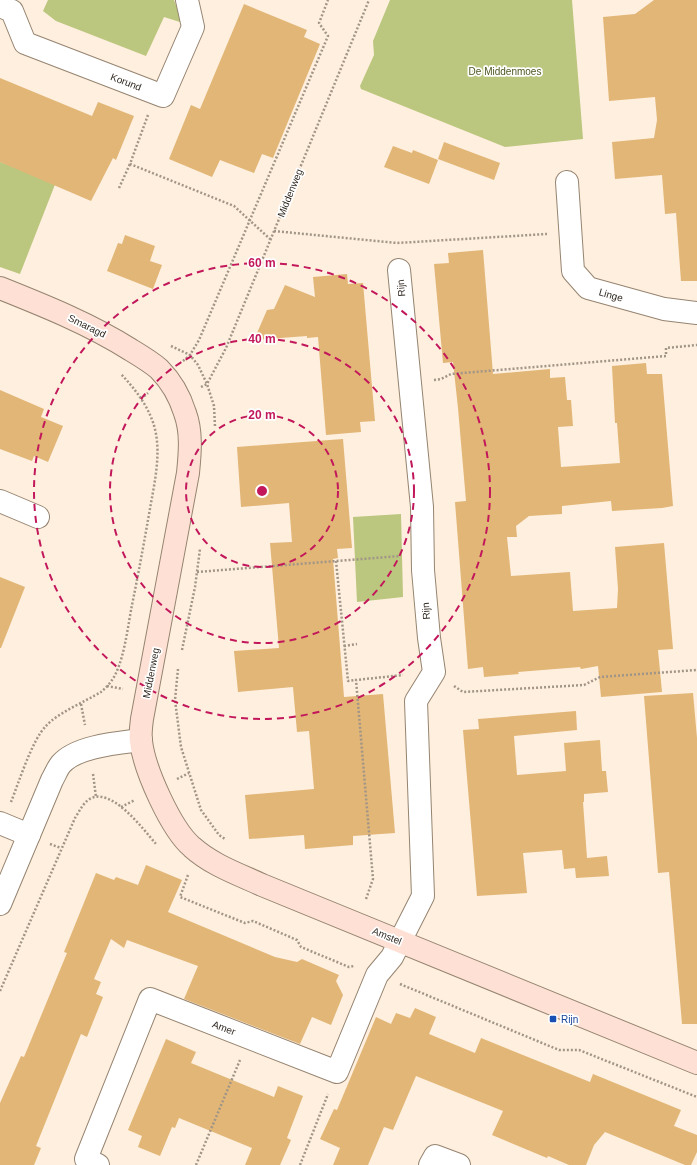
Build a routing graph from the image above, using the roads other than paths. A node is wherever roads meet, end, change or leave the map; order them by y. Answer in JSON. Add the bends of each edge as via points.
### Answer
{"nodes":[{"id":1,"x":187,"y":0,"type":"edge"},
{"id":2,"x":10,"y":6,"type":"edge"},
{"id":3,"x":567,"y":182,"type":"dead end"},
{"id":4,"x":399,"y":270,"type":"dead end"},
{"id":5,"x":0,"y":288,"type":"edge"},
{"id":6,"x":697,"y":313,"type":"edge"},
{"id":7,"x":166,"y":377,"type":"joint"},
{"id":8,"x":0,"y":501,"type":"edge"},
{"id":9,"x":38,"y":517,"type":"dead end"},
{"id":10,"x":141,"y":740,"type":"junction"},
{"id":11,"x":0,"y":823,"type":"edge"},
{"id":12,"x":29,"y":835,"type":"junction"},
{"id":13,"x":0,"y":904,"type":"edge"},
{"id":14,"x":400,"y":941,"type":"junction"},
{"id":15,"x":697,"y":1063,"type":"edge"},
{"id":16,"x":98,"y":1165,"type":"edge"},
{"id":17,"x":430,"y":1165,"type":"edge"},
{"id":18,"x":459,"y":1165,"type":"edge"}],
"edges":[{"from":1,"to":2,"type":"street","name":"Korund","via":[[192,27],[163,96],[25,43]]},
{"from":3,"to":6,"type":"street","name":"Linge","via":[[573,271],[588,288],[664,310]]},
{"from":4,"to":14,"type":"street","name":"Rijn","via":[[422,507],[428,638],[434,672],[416,701],[423,896]]},
{"from":5,"to":7,"type":"street","name":"Smaragd","via":[[113,339],[149,362]]},
{"from":7,"to":10,"type":"street","name":"Middenweg","via":[[180,398],[188,425],[190,452],[142,720]]},
{"from":8,"to":9,"type":"street"},
{"from":10,"to":12,"type":"street","via":[[89,749],[62,763]]},
{"from":10,"to":14,"type":"street","name":"Amstel","via":[[146,764],[170,816],[190,846],[200,854],[262,885]]},
{"from":11,"to":12,"type":"street"},
{"from":12,"to":13,"type":"street"},
{"from":14,"to":15,"type":"street","name":"Amstel"},
{"from":14,"to":16,"type":"street","name":"Amer","via":[[392,957],[377,975],[337,1072],[150,999],[86,1159]]},
{"from":17,"to":18,"type":"street","via":[[434,1156]]}]}
